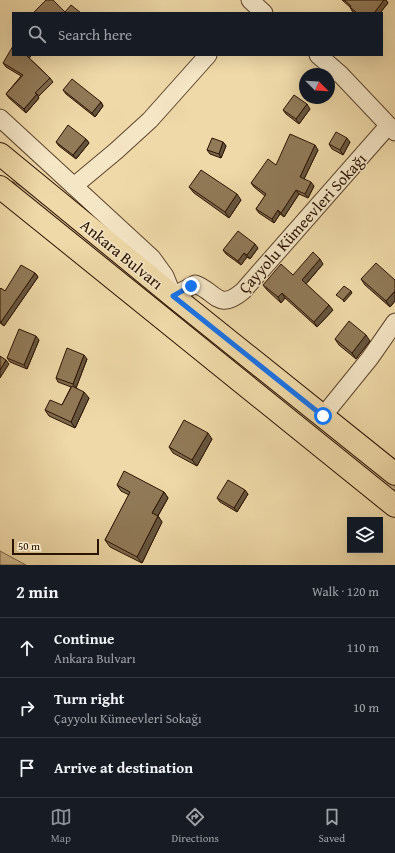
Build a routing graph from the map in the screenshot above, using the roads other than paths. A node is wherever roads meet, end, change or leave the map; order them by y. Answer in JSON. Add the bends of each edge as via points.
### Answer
{"nodes":[{"id":1,"x":207,"y":56,"type":"edge"},
{"id":2,"x":319,"y":56,"type":"edge"},
{"id":3,"x":0,"y":118,"type":"edge"},
{"id":4,"x":391,"y":129,"type":"edge"},
{"id":5,"x":0,"y":154,"type":"edge"},
{"id":6,"x":74,"y":186,"type":"junction"},
{"id":7,"x":0,"y":187,"type":"edge"},
{"id":8,"x":173,"y":296,"type":"junction"},
{"id":9,"x":395,"y":322,"type":"edge"},
{"id":10,"x":323,"y":416,"type":"junction"},
{"id":11,"x":395,"y":474,"type":"edge"},
{"id":12,"x":395,"y":506,"type":"edge"}],
"edges":[{"from":1,"to":6,"type":"street","via":[[150,120]]},
{"from":2,"to":4,"type":"street","name":"Çayyolu Kümeevleri Sokağı"},
{"from":3,"to":6,"type":"street"},
{"from":4,"to":8,"type":"street","name":"Çayyolu Kümeevleri Sokağı","via":[[237,296],[225,301],[219,300],[195,284]]},
{"from":5,"to":8,"type":"main road","name":"Ankara Bulvarı"},
{"from":6,"to":8,"type":"street","via":[[152,258],[165,276]]},
{"from":7,"to":12,"type":"main road","name":"Ankara Bulvarı"},
{"from":8,"to":10,"type":"main road","name":"Ankara Bulvarı"},
{"from":9,"to":10,"type":"street","via":[[370,358]]},
{"from":10,"to":11,"type":"main road","name":"Ankara Bulvarı"}]}
